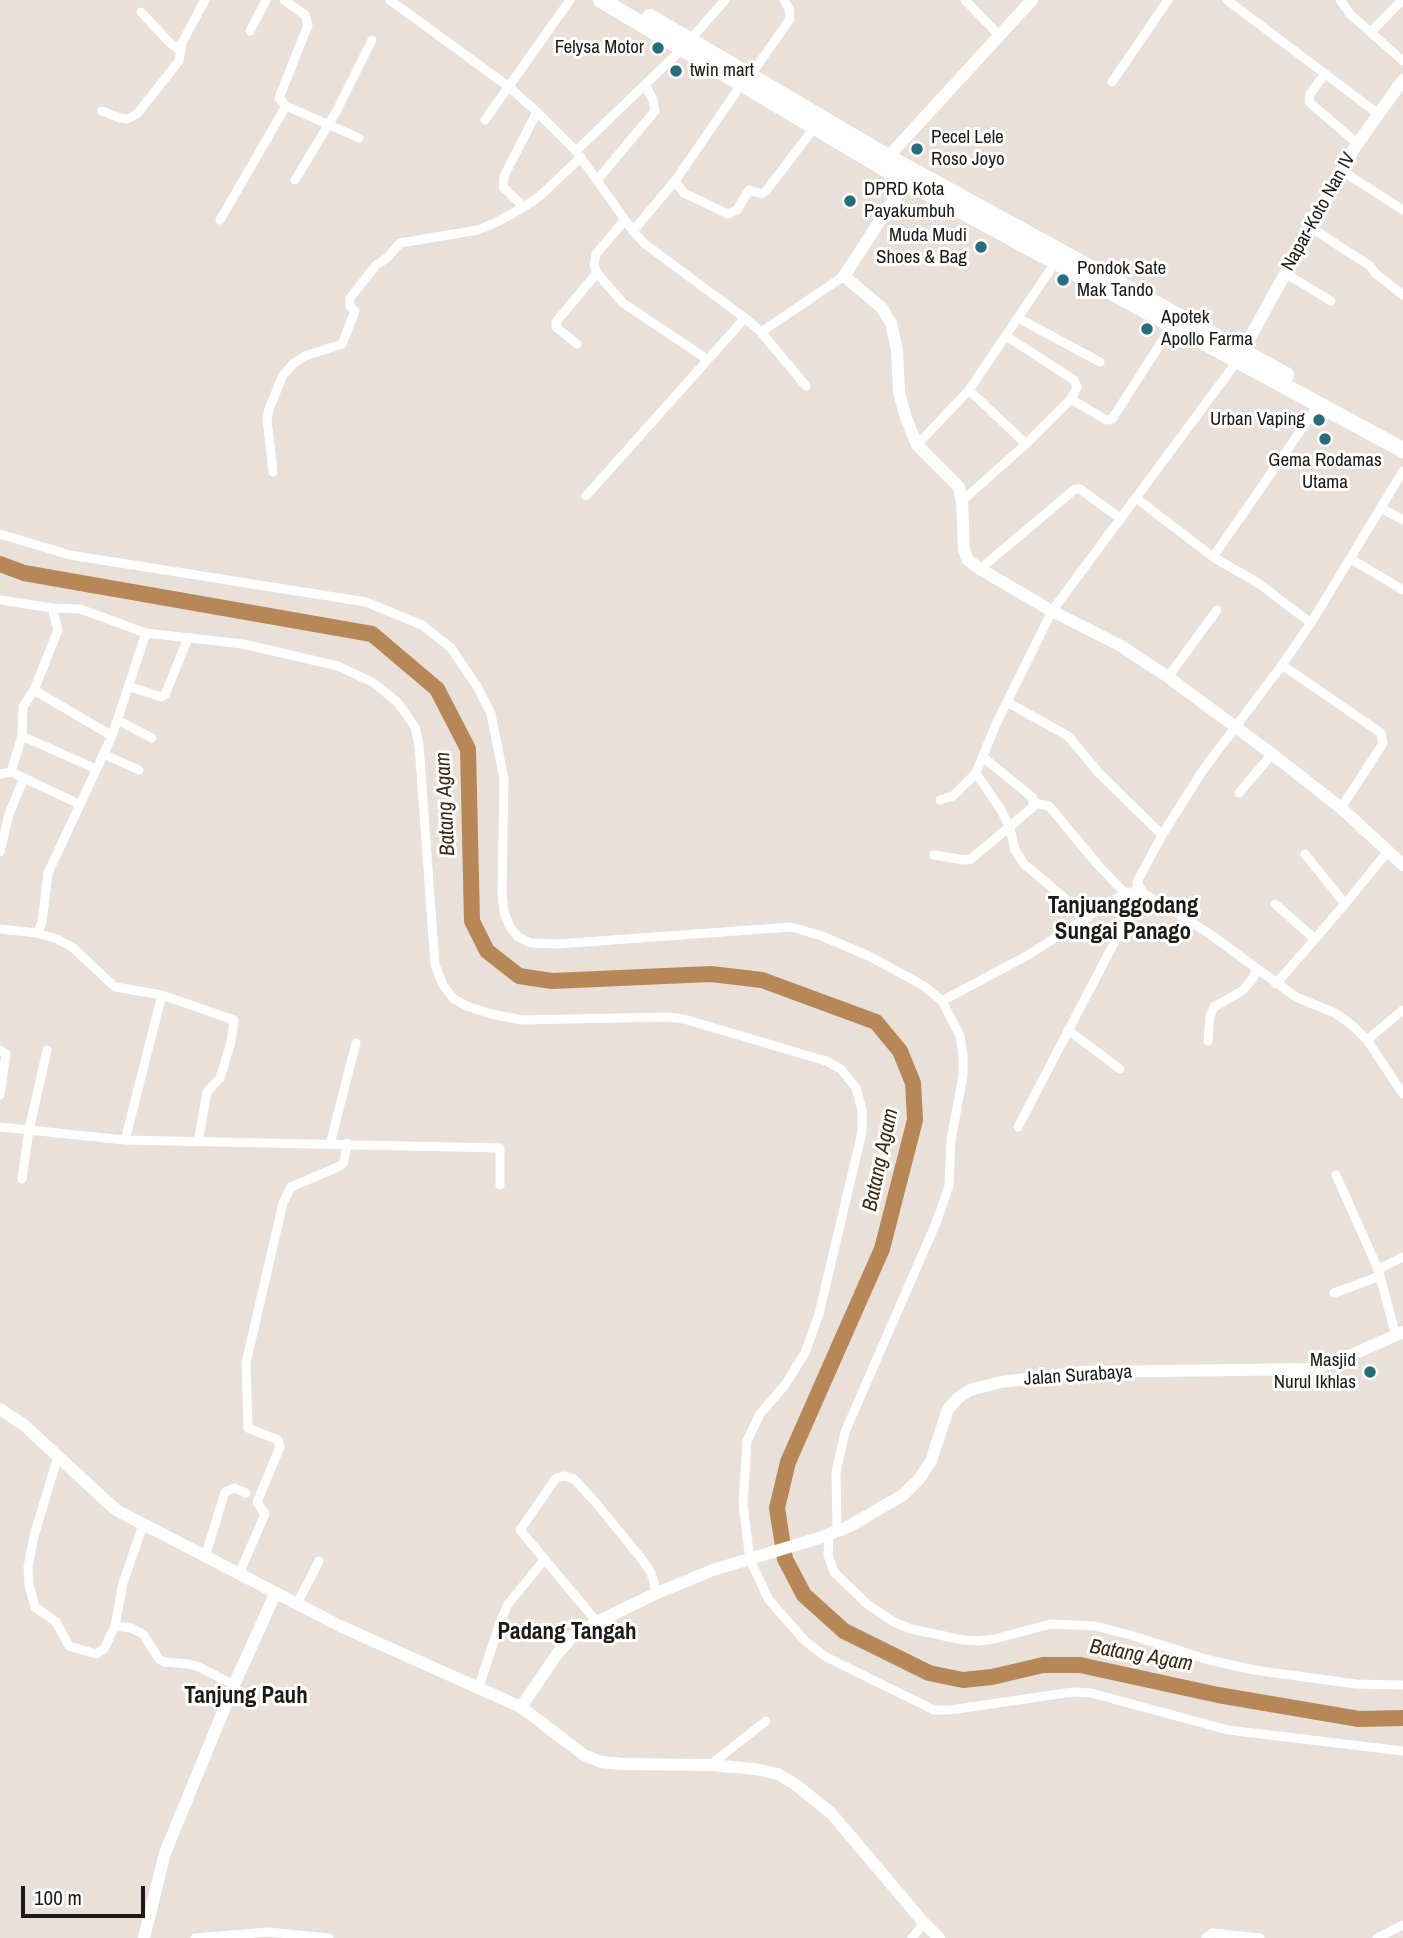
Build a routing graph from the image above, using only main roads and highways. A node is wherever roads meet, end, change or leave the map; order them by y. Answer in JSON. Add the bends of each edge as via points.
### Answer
{"nodes":[{"id":1,"x":601,"y":0,"type":"edge"},
{"id":2,"x":621,"y":0,"type":"edge"},
{"id":3,"x":686,"y":45,"type":"junction"},
{"id":4,"x":745,"y":80,"type":"junction"},
{"id":5,"x":1092,"y":275,"type":"junction"},
{"id":6,"x":1127,"y":294,"type":"junction"},
{"id":7,"x":1240,"y":355,"type":"junction"},
{"id":8,"x":1403,"y":440,"type":"edge"},
{"id":9,"x":1403,"y":450,"type":"edge"}],
"edges":[{"from":1,"to":3,"type":"highway"},
{"from":2,"to":3,"type":"highway"},
{"from":3,"to":4,"type":"highway"},
{"from":4,"to":5,"type":"highway"},
{"from":4,"to":5,"type":"highway","via":[[814,128],[906,181],[1055,263]]},
{"from":5,"to":6,"type":"highway"},
{"from":6,"to":7,"type":"highway"},
{"from":6,"to":7,"type":"highway","via":[[1172,326]]},
{"from":7,"to":8,"type":"highway"},
{"from":7,"to":9,"type":"highway"}]}
